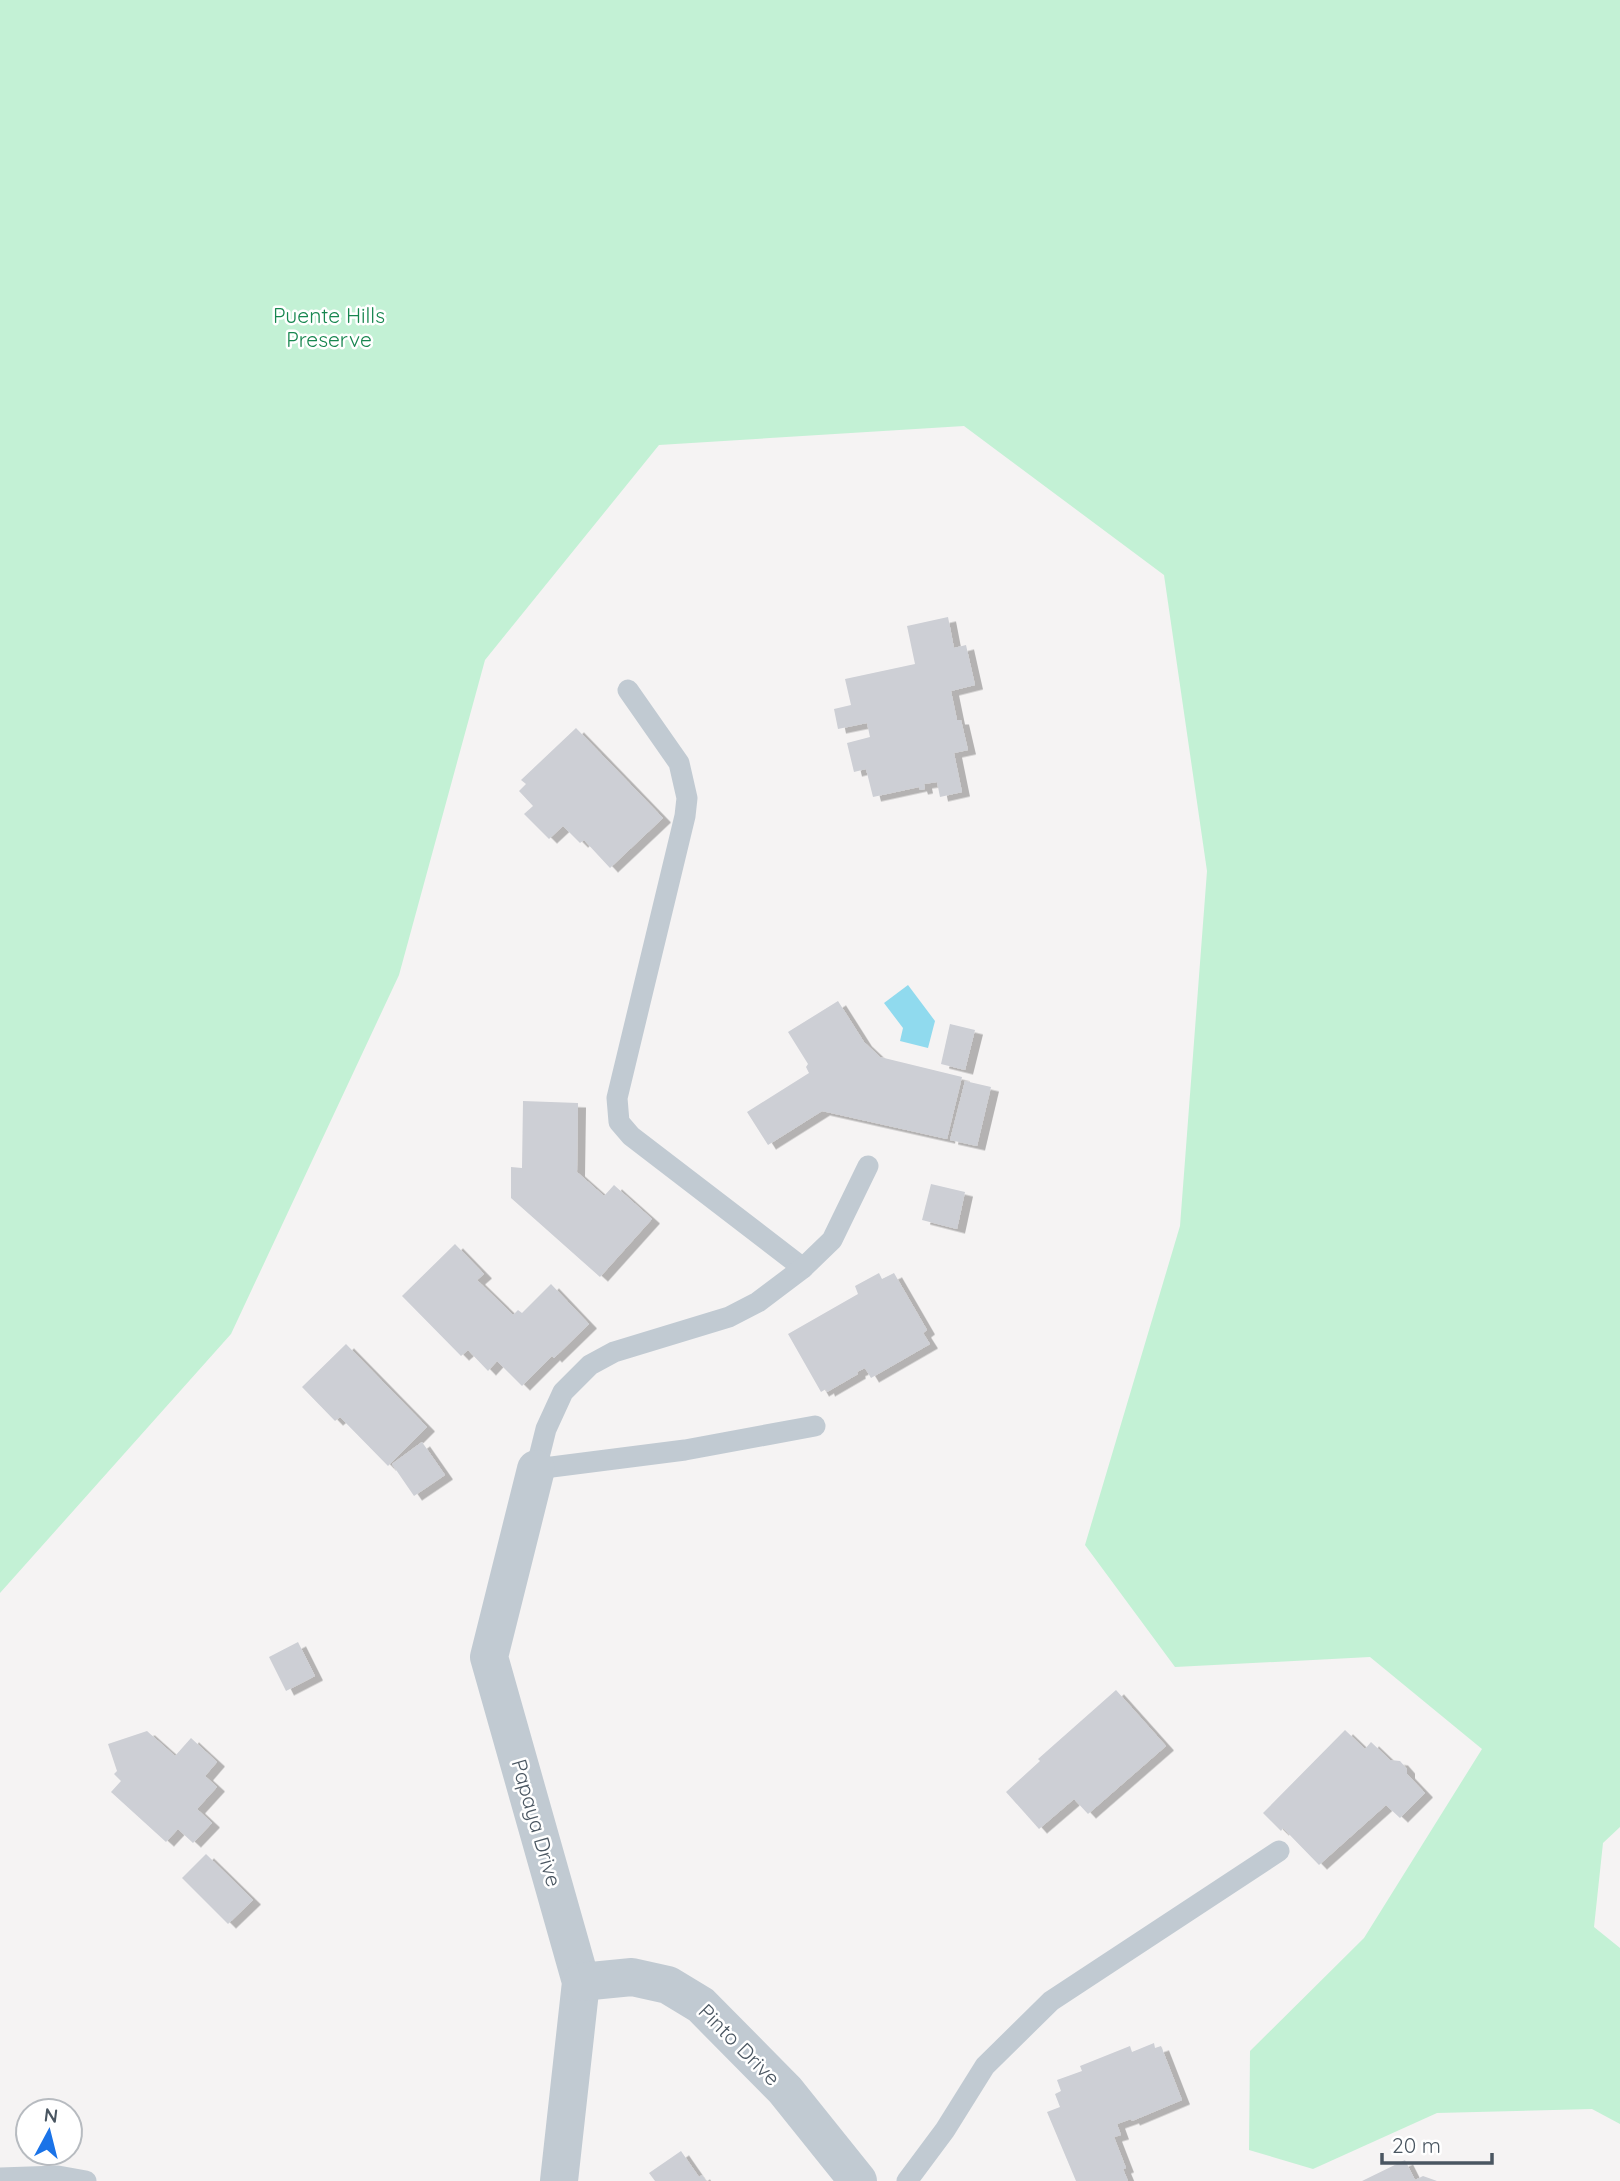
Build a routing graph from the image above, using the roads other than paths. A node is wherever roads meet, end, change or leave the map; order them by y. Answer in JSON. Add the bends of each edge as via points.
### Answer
{"nodes":[{"id":1,"x":628,"y":690,"type":"dead end"},
{"id":2,"x":868,"y":1166,"type":"dead end"},
{"id":3,"x":803,"y":1268,"type":"junction"},
{"id":4,"x":815,"y":1426,"type":"dead end"},
{"id":5,"x":536,"y":1469,"type":"junction"},
{"id":6,"x":1279,"y":1851,"type":"dead end"},
{"id":7,"x":581,"y":1982,"type":"junction"},
{"id":8,"x":0,"y":2178,"type":"edge"},
{"id":9,"x":86,"y":2181,"type":"edge"},
{"id":10,"x":559,"y":2181,"type":"edge"},
{"id":11,"x":859,"y":2181,"type":"edge"},
{"id":12,"x":907,"y":2181,"type":"edge"}],
"edges":[{"from":1,"to":3,"type":"lane","via":[[679,763],[687,798],[617,1098],[619,1122],[631,1136]]},
{"from":2,"to":3,"type":"lane","via":[[832,1240]]},
{"from":3,"to":5,"type":"lane","via":[[758,1302],[729,1317],[614,1352],[590,1366],[563,1392],[546,1429]]},
{"from":4,"to":5,"type":"lane","via":[[685,1450]]},
{"from":5,"to":7,"type":"street","name":"Papaya Drive","via":[[489,1657]]},
{"from":6,"to":12,"type":"lane","via":[[1051,2001],[985,2066]]},
{"from":7,"to":10,"type":"street","name":"Papaya Drive"},
{"from":7,"to":11,"type":"street","name":"Pinto Drive","via":[[632,1977],[668,1985],[701,2005],[785,2090]]},
{"from":8,"to":9,"type":"lane","via":[[58,2176]]}]}
